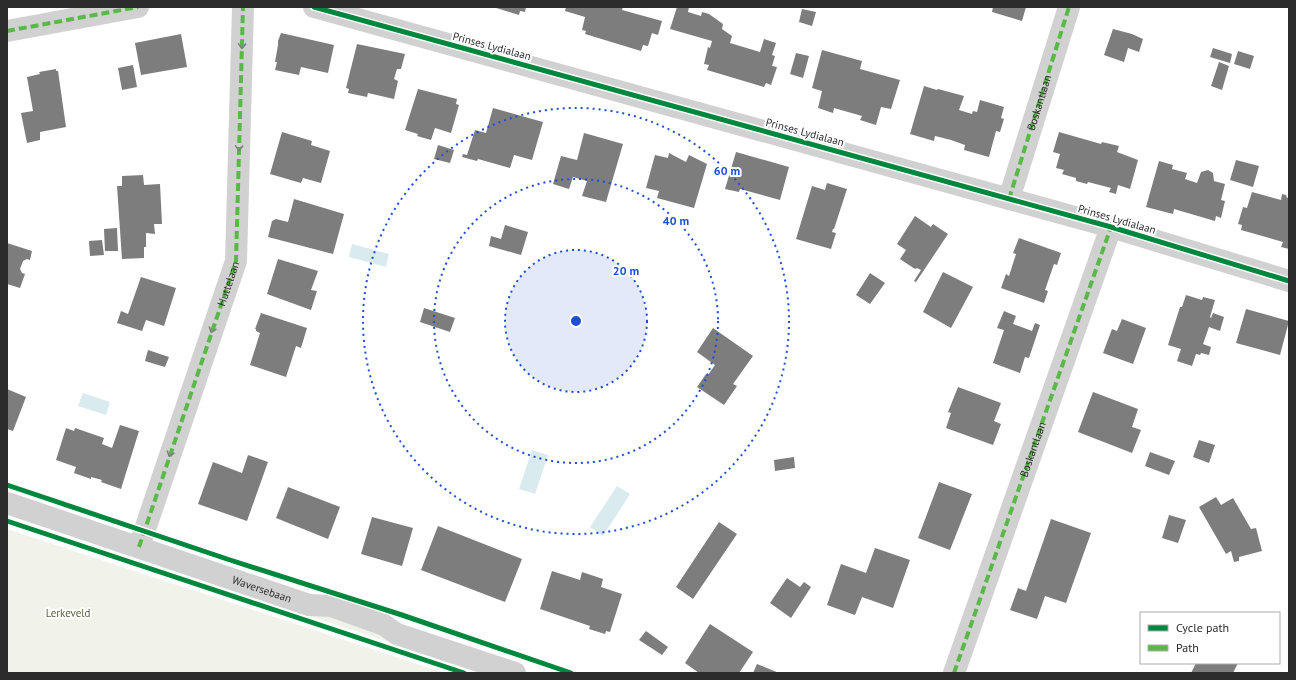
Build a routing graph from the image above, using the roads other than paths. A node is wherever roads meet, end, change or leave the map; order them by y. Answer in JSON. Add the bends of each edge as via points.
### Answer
{"nodes":[{"id":1,"x":138,"y":7,"type":"edge"},
{"id":2,"x":243,"y":7,"type":"edge"},
{"id":3,"x":314,"y":7,"type":"edge"},
{"id":4,"x":1069,"y":7,"type":"edge"},
{"id":5,"x":7,"y":31,"type":"edge"},
{"id":6,"x":1009,"y":199,"type":"junction"},
{"id":7,"x":1111,"y":227,"type":"junction"},
{"id":8,"x":1289,"y":280,"type":"edge"},
{"id":9,"x":7,"y":503,"type":"edge"},
{"id":10,"x":139,"y":547,"type":"junction"},
{"id":11,"x":516,"y":673,"type":"edge"},
{"id":12,"x":954,"y":673,"type":"edge"}],
"edges":[{"from":1,"to":5,"type":"street"},
{"from":2,"to":10,"type":"street","name":"Huttelaan","one_way":true,"via":[[236,261]]},
{"from":3,"to":6,"type":"street","name":"Prinses Lydialaan"},
{"from":4,"to":6,"type":"street","name":"Boskantlaan"},
{"from":6,"to":7,"type":"street","name":"Prinses Lydialaan"},
{"from":7,"to":8,"type":"street","name":"Prinses Lydialaan"},
{"from":7,"to":12,"type":"street","name":"Boskantlaan"},
{"from":9,"to":10,"type":"street","name":"Waversebaan"},
{"from":10,"to":11,"type":"street","name":"Waversebaan","via":[[309,605],[331,606],[384,625],[397,634]]}]}
